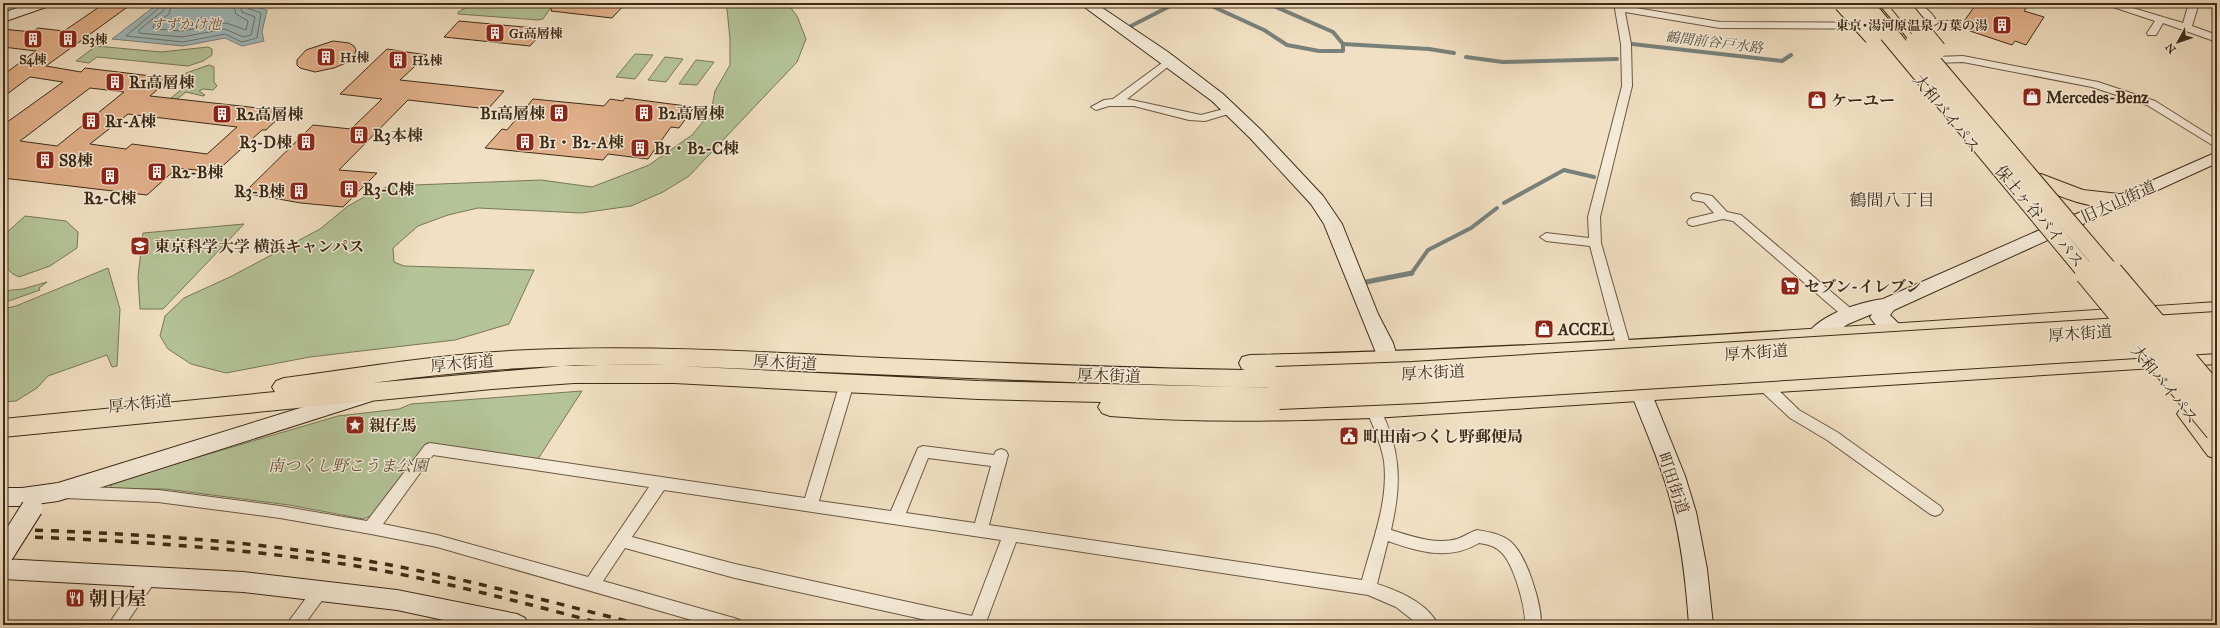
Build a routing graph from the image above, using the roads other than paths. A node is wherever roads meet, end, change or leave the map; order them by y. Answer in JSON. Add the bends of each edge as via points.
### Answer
{"nodes":[{"id":1,"x":44,"y":3,"type":"edge"},
{"id":2,"x":1086,"y":3,"type":"edge"},
{"id":3,"x":1843,"y":3,"type":"edge"},
{"id":4,"x":1855,"y":3,"type":"edge"},
{"id":5,"x":1863,"y":3,"type":"edge"},
{"id":6,"x":1882,"y":3,"type":"edge"},
{"id":7,"x":1886,"y":3,"type":"edge"},
{"id":8,"x":1899,"y":3,"type":"edge"},
{"id":9,"x":1913,"y":3,"type":"edge"},
{"id":10,"x":2106,"y":3,"type":"edge"},
{"id":11,"x":2194,"y":3,"type":"edge"},
{"id":12,"x":1620,"y":5,"type":"edge"},
{"id":13,"x":3,"y":18,"type":"edge"},
{"id":14,"x":2161,"y":19,"type":"junction"},
{"id":15,"x":1874,"y":26,"type":"junction"},
{"id":16,"x":1905,"y":26,"type":"junction"},
{"id":17,"x":2187,"y":27,"type":"junction"},
{"id":18,"x":2152,"y":33,"type":"dead end"},
{"id":19,"x":2217,"y":39,"type":"edge"},
{"id":20,"x":1170,"y":60,"type":"junction"},
{"id":21,"x":1935,"y":60,"type":"junction"},
{"id":22,"x":1116,"y":102,"type":"junction"},
{"id":23,"x":1096,"y":107,"type":"dead end"},
{"id":24,"x":1231,"y":110,"type":"junction"},
{"id":25,"x":2217,"y":144,"type":"edge"},
{"id":26,"x":1984,"y":149,"type":"junction"},
{"id":27,"x":2217,"y":157,"type":"edge"},
{"id":28,"x":2035,"y":178,"type":"junction"},
{"id":29,"x":1698,"y":197,"type":"dead end"},
{"id":30,"x":2120,"y":200,"type":"junction"},
{"id":31,"x":1723,"y":215,"type":"junction"},
{"id":32,"x":1749,"y":215,"type":"dead end"},
{"id":33,"x":1737,"y":218,"type":"junction"},
{"id":34,"x":1693,"y":222,"type":"dead end"},
{"id":35,"x":2075,"y":225,"type":"junction"},
{"id":36,"x":2045,"y":235,"type":"junction"},
{"id":37,"x":1546,"y":237,"type":"dead end"},
{"id":38,"x":1595,"y":243,"type":"junction"},
{"id":39,"x":1887,"y":305,"type":"junction"},
{"id":40,"x":2217,"y":310,"type":"edge"},
{"id":41,"x":2157,"y":314,"type":"junction"},
{"id":42,"x":1850,"y":316,"type":"junction"},
{"id":43,"x":2111,"y":316,"type":"junction"},
{"id":44,"x":2041,"y":321,"type":"junction"},
{"id":45,"x":2217,"y":324,"type":"edge"},
{"id":46,"x":1895,"y":330,"type":"junction"},
{"id":47,"x":1817,"y":335,"type":"junction"},
{"id":48,"x":2217,"y":341,"type":"edge"},
{"id":49,"x":1624,"y":348,"type":"junction"},
{"id":50,"x":2217,"y":356,"type":"edge"},
{"id":51,"x":2194,"y":357,"type":"junction"},
{"id":52,"x":2145,"y":359,"type":"junction"},
{"id":53,"x":1388,"y":360,"type":"junction"},
{"id":54,"x":2079,"y":364,"type":"junction"},
{"id":55,"x":1007,"y":372,"type":"junction"},
{"id":56,"x":847,"y":382,"type":"junction"},
{"id":57,"x":2217,"y":383,"type":"edge"},
{"id":58,"x":1763,"y":384,"type":"junction"},
{"id":59,"x":1278,"y":388,"type":"junction"},
{"id":60,"x":978,"y":390,"type":"junction"},
{"id":61,"x":378,"y":392,"type":"junction"},
{"id":62,"x":1640,"y":392,"type":"junction"},
{"id":63,"x":2217,"y":398,"type":"edge"},
{"id":64,"x":1425,"y":407,"type":"junction"},
{"id":65,"x":1373,"y":409,"type":"junction"},
{"id":66,"x":128,"y":411,"type":"junction"},
{"id":67,"x":3,"y":416,"type":"edge"},
{"id":68,"x":3,"y":428,"type":"edge"},
{"id":69,"x":2217,"y":430,"type":"edge"},
{"id":70,"x":2217,"y":449,"type":"edge"},
{"id":71,"x":661,"y":482,"type":"junction"},
{"id":72,"x":3,"y":497,"type":"edge"},
{"id":73,"x":43,"y":498,"type":"junction"},
{"id":74,"x":810,"y":506,"type":"junction"},
{"id":75,"x":1935,"y":510,"type":"dead end"},
{"id":76,"x":896,"y":518,"type":"junction"},
{"id":77,"x":371,"y":528,"type":"junction"},
{"id":78,"x":980,"y":531,"type":"junction"},
{"id":79,"x":1382,"y":533,"type":"junction"},
{"id":80,"x":1010,"y":535,"type":"junction"},
{"id":81,"x":621,"y":540,"type":"junction"},
{"id":82,"x":3,"y":554,"type":"edge"},
{"id":83,"x":3,"y":569,"type":"edge"},
{"id":84,"x":150,"y":576,"type":"junction"},
{"id":85,"x":592,"y":584,"type":"junction"},
{"id":86,"x":1368,"y":588,"type":"junction"},
{"id":87,"x":321,"y":591,"type":"junction"},
{"id":88,"x":116,"y":625,"type":"edge"},
{"id":89,"x":294,"y":625,"type":"edge"},
{"id":90,"x":517,"y":625,"type":"edge"},
{"id":91,"x":734,"y":625,"type":"edge"},
{"id":92,"x":977,"y":625,"type":"edge"},
{"id":93,"x":1430,"y":625,"type":"edge"},
{"id":94,"x":1533,"y":625,"type":"edge"},
{"id":95,"x":1701,"y":625,"type":"edge"}],
"edges":[{"from":1,"to":13,"type":"street"},
{"from":2,"to":20,"type":"street"},
{"from":3,"to":26,"type":"highway","bridge":true,"via":[[1894,59]]},
{"from":4,"to":15,"type":"highway","name":"大和バイパス"},
{"from":5,"to":26,"type":"highway","name":"保土ヶ谷バイパス","bridge":true},
{"from":6,"to":28,"type":"highway","name":"保土ヶ谷バイパス","bridge":true},
{"from":7,"to":16,"type":"highway","name":"大和バイパス"},
{"from":8,"to":28,"type":"highway","bridge":true},
{"from":9,"to":16,"type":"street","via":[[1929,16],[1933,23],[1926,26]]},
{"from":10,"to":14,"type":"street"},
{"from":11,"to":17,"type":"street"},
{"from":12,"to":15,"type":"street","via":[[1720,25]]},
{"from":12,"to":38,"type":"street","via":[[1626,44],[1627,86],[1594,217]]},
{"from":14,"to":17,"type":"street"},
{"from":14,"to":18,"type":"street"},
{"from":15,"to":16,"type":"street"},
{"from":15,"to":36,"type":"highway","name":"大和バイパス"},
{"from":16,"to":21,"type":"highway","name":"大和バイパス"},
{"from":17,"to":19,"type":"street"},
{"from":20,"to":22,"type":"street"},
{"from":20,"to":24,"type":"street"},
{"from":21,"to":25,"type":"street","via":[[1963,59],[2094,84],[2151,103]]},
{"from":21,"to":28,"type":"highway","name":"大和バイパス"},
{"from":22,"to":23,"type":"street"},
{"from":22,"to":24,"type":"street","via":[[1143,105],[1201,118]]},
{"from":24,"to":53,"type":"street","via":[[1327,212]]},
{"from":26,"to":69,"type":"highway","name":"保土ヶ谷バイパス","bridge":true},
{"from":27,"to":30,"type":"street","name":"旧大山街道"},
{"from":28,"to":30,"type":"highway","via":[[2083,196],[2101,200]]},
{"from":28,"to":35,"type":"highway","name":"大和バイパス"},
{"from":29,"to":31,"type":"street","via":[[1708,199]]},
{"from":30,"to":35,"type":"street","name":"旧大山街道"},
{"from":31,"to":33,"type":"street"},
{"from":31,"to":34,"type":"street"},
{"from":32,"to":33,"type":"street"},
{"from":33,"to":42,"type":"street"},
{"from":35,"to":36,"type":"street","name":"旧大山街道"},
{"from":35,"to":41,"type":"highway","name":"大和バイパス"},
{"from":35,"to":63,"type":"highway","name":"保土ヶ谷バイパス","bridge":true},
{"from":36,"to":39,"type":"street","name":"旧大山街道"},
{"from":36,"to":43,"type":"highway","name":"大和バイパス"},
{"from":37,"to":38,"type":"street"},
{"from":38,"to":49,"type":"street"},
{"from":39,"to":42,"type":"street","name":"旧大山街道"},
{"from":39,"to":46,"type":"street","via":[[1880,317]]},
{"from":40,"to":41,"type":"highway"},
{"from":41,"to":43,"type":"highway"},
{"from":41,"to":51,"type":"highway","name":"大和バイパス"},
{"from":42,"to":47,"type":"street","name":"旧大山街道","via":[[1829,324]]},
{"from":43,"to":44,"type":"highway"},
{"from":43,"to":52,"type":"highway","name":"大和バイパス"},
{"from":44,"to":46,"type":"highway"},
{"from":44,"to":54,"type":"highway","via":[[2059,329],[2078,352]]},
{"from":45,"to":59,"type":"highway","name":"厚木街道","bridge":true,"via":[[1413,374]]},
{"from":46,"to":47,"type":"highway"},
{"from":47,"to":49,"type":"highway"},
{"from":48,"to":59,"type":"highway","name":"厚木街道","bridge":true,"via":[[1418,391]]},
{"from":49,"to":53,"type":"highway"},
{"from":49,"to":62,"type":"street","name":"町田街道"},
{"from":50,"to":51,"type":"highway"},
{"from":51,"to":52,"type":"highway"},
{"from":51,"to":57,"type":"highway","name":"大和バイパス"},
{"from":52,"to":54,"type":"highway"},
{"from":52,"to":70,"type":"highway","name":"大和バイパス"},
{"from":53,"to":55,"type":"highway","via":[[1274,364],[1147,362]]},
{"from":53,"to":64,"type":"highway","via":[[1398,390],[1414,404]]},
{"from":54,"to":58,"type":"highway"},
{"from":55,"to":59,"type":"highway","name":"厚木街道"},
{"from":55,"to":66,"type":"highway","name":"厚木街道","via":[[685,357],[534,358],[425,367]]},
{"from":56,"to":60,"type":"highway","name":"厚木街道"},
{"from":56,"to":61,"type":"highway","name":"厚木街道","via":[[674,374],[574,374]]},
{"from":56,"to":74,"type":"street"},
{"from":58,"to":62,"type":"highway"},
{"from":58,"to":75,"type":"street","via":[[1778,401],[1832,436]]},
{"from":59,"to":60,"type":"highway","name":"厚木街道"},
{"from":60,"to":65,"type":"highway","via":[[1054,402],[1141,410],[1283,412]]},
{"from":61,"to":66,"type":"highway","name":"厚木街道"},
{"from":61,"to":73,"type":"street"},
{"from":62,"to":64,"type":"highway"},
{"from":62,"to":95,"type":"street","name":"町田街道","via":[[1674,476],[1687,520]]},
{"from":64,"to":65,"type":"highway"},
{"from":65,"to":79,"type":"street","via":[[1391,461],[1390,497]]},
{"from":66,"to":67,"type":"highway","name":"厚木街道"},
{"from":66,"to":68,"type":"highway","name":"厚木街道"},
{"from":71,"to":74,"type":"street"},
{"from":71,"to":77,"type":"street","via":[[430,449]]},
{"from":71,"to":81,"type":"street"},
{"from":72,"to":73,"type":"street"},
{"from":73,"to":77,"type":"street","via":[[100,495],[158,496],[280,512]]},
{"from":73,"to":82,"type":"street","bridge":true},
{"from":74,"to":76,"type":"street"},
{"from":76,"to":78,"type":"street"},
{"from":76,"to":78,"type":"street","via":[[923,452],[1000,458]]},
{"from":77,"to":85,"type":"street","via":[[437,541]]},
{"from":78,"to":80,"type":"street"},
{"from":79,"to":86,"type":"street"},
{"from":79,"to":94,"type":"street","via":[[1416,544],[1443,548],[1466,544],[1477,536],[1494,539],[1510,551],[1522,575]]},
{"from":80,"to":86,"type":"street"},
{"from":80,"to":92,"type":"street"},
{"from":81,"to":85,"type":"street"},
{"from":81,"to":92,"type":"street","via":[[735,571]]},
{"from":83,"to":84,"type":"street"},
{"from":84,"to":87,"type":"street","via":[[243,582]]},
{"from":84,"to":88,"type":"street"},
{"from":85,"to":91,"type":"street"},
{"from":86,"to":93,"type":"street","via":[[1402,600],[1419,612]]},
{"from":87,"to":89,"type":"street"},
{"from":87,"to":90,"type":"street","via":[[397,600]]}]}
